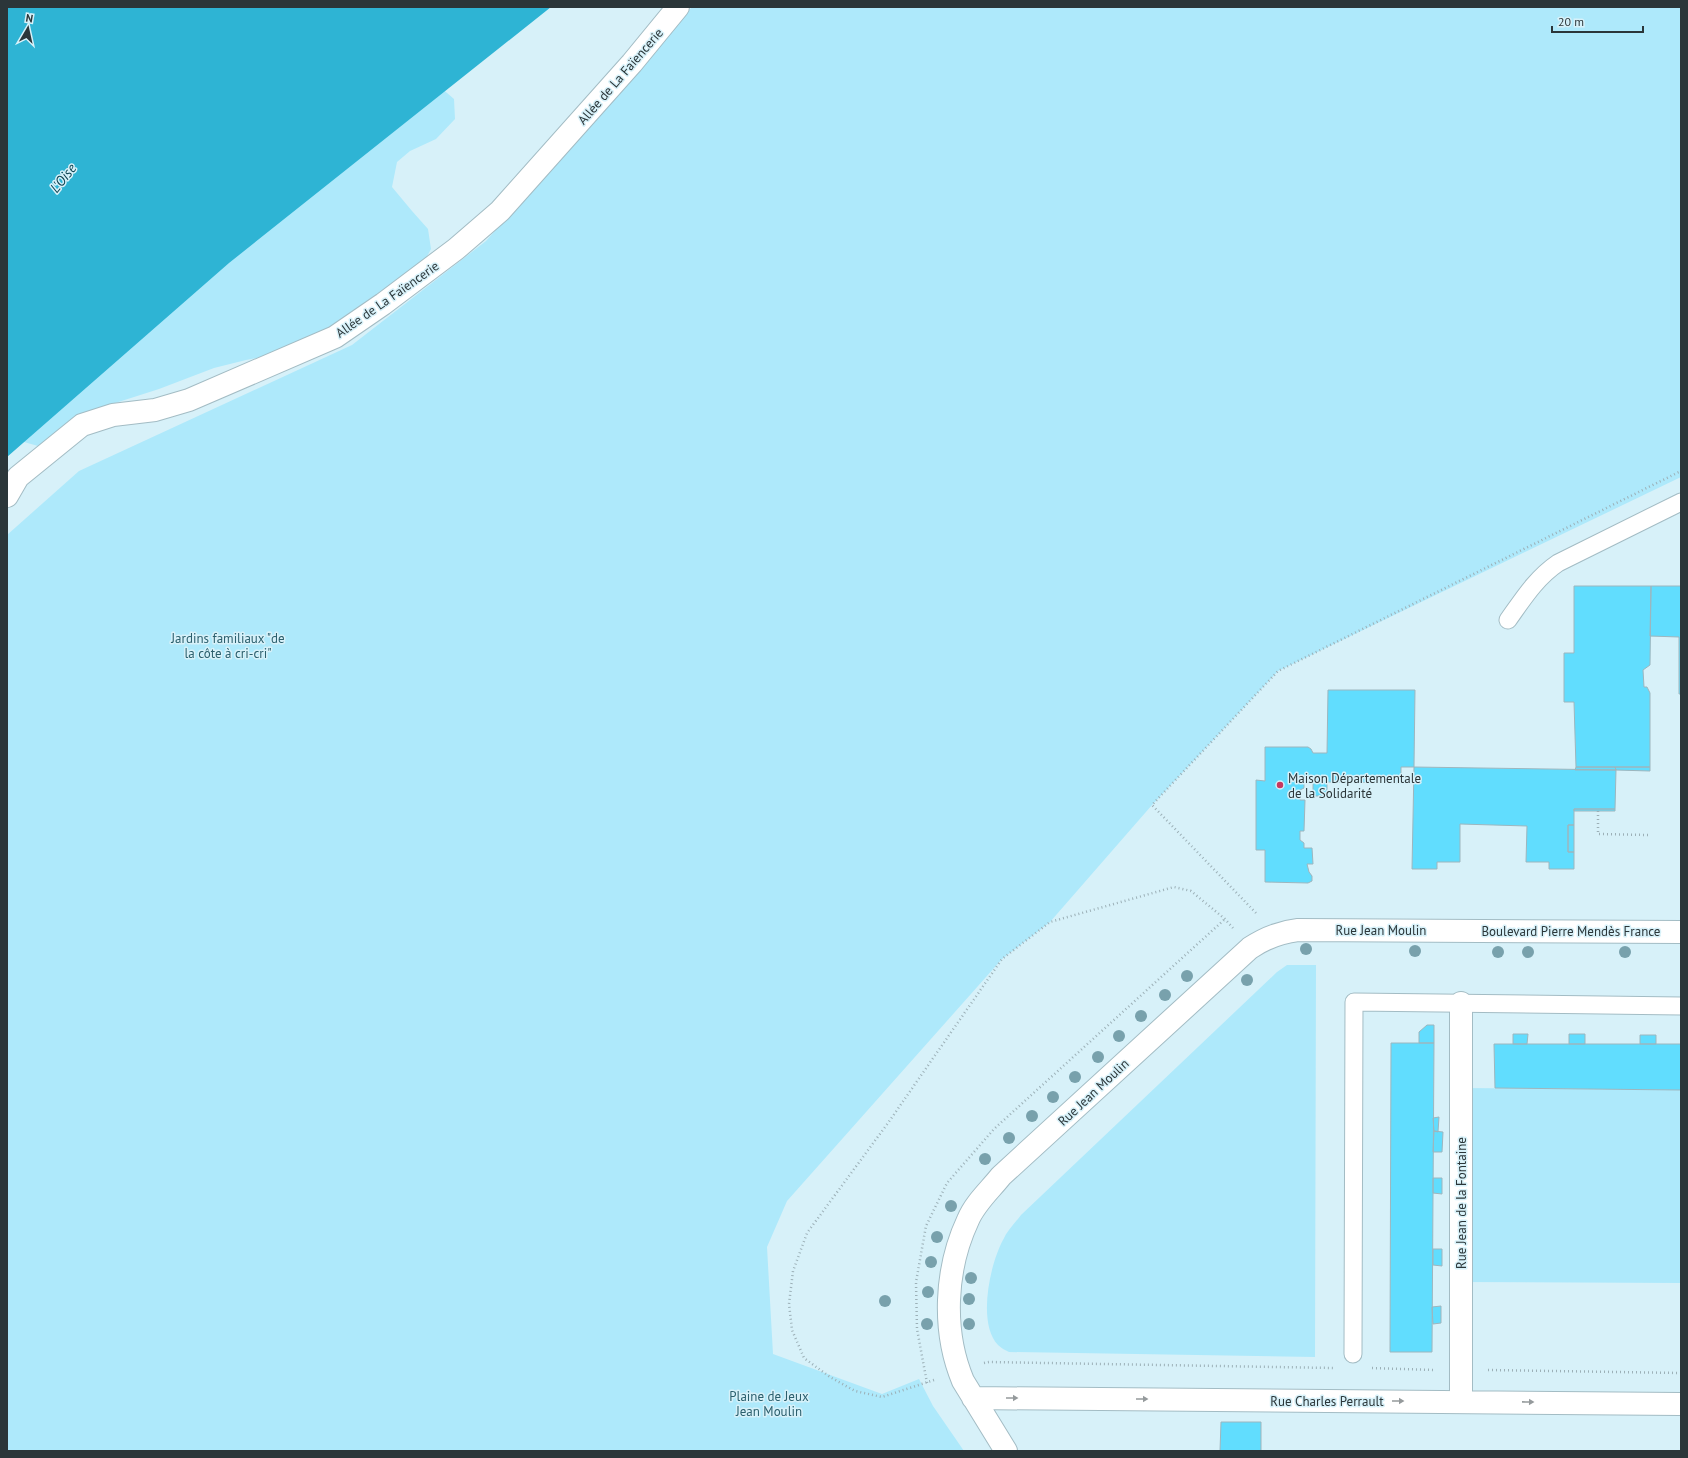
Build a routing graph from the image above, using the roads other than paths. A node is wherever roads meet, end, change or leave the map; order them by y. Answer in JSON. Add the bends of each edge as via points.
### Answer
{"nodes":[{"id":1,"x":678,"y":7,"type":"edge"},
{"id":2,"x":7,"y":496,"type":"edge"},
{"id":3,"x":1681,"y":502,"type":"edge"},
{"id":4,"x":1508,"y":620,"type":"dead end"},
{"id":5,"x":1461,"y":931,"type":"joint"},
{"id":6,"x":1681,"y":932,"type":"edge"},
{"id":7,"x":1461,"y":1004,"type":"junction"},
{"id":8,"x":1681,"y":1006,"type":"edge"},
{"id":9,"x":1353,"y":1354,"type":"dead end"},
{"id":10,"x":973,"y":1398,"type":"junction"},
{"id":11,"x":1461,"y":1402,"type":"junction"},
{"id":12,"x":1681,"y":1404,"type":"edge"},
{"id":13,"x":1006,"y":1451,"type":"edge"}],
"edges":[{"from":1,"to":2,"type":"street","name":"Allée de La Faïencerie","via":[[632,64],[500,211],[456,249],[383,304],[335,337],[189,400],[155,410],[113,415],[82,425],[18,477]]},
{"from":3,"to":4,"type":"lane","via":[[1558,563],[1534,584]]},
{"from":5,"to":6,"type":"street","name":"Boulevard Pierre Mendès France"},
{"from":5,"to":10,"type":"street","name":"Rue Jean Moulin","via":[[1298,930],[1260,940],[1001,1176],[968,1219],[956,1255],[952,1278],[948,1316],[951,1338],[958,1369]]},
{"from":7,"to":8,"type":"lane"},
{"from":7,"to":9,"type":"lane","via":[[1354,1002]]},
{"from":7,"to":11,"type":"street","name":"Rue Jean de la Fontaine"},
{"from":10,"to":11,"type":"street","name":"Rue Charles Perrault","one_way":true},
{"from":10,"to":13,"type":"street","name":"Rue Jean Moulin"},
{"from":11,"to":12,"type":"street","name":"Rue Charles Perrault","one_way":true}]}
